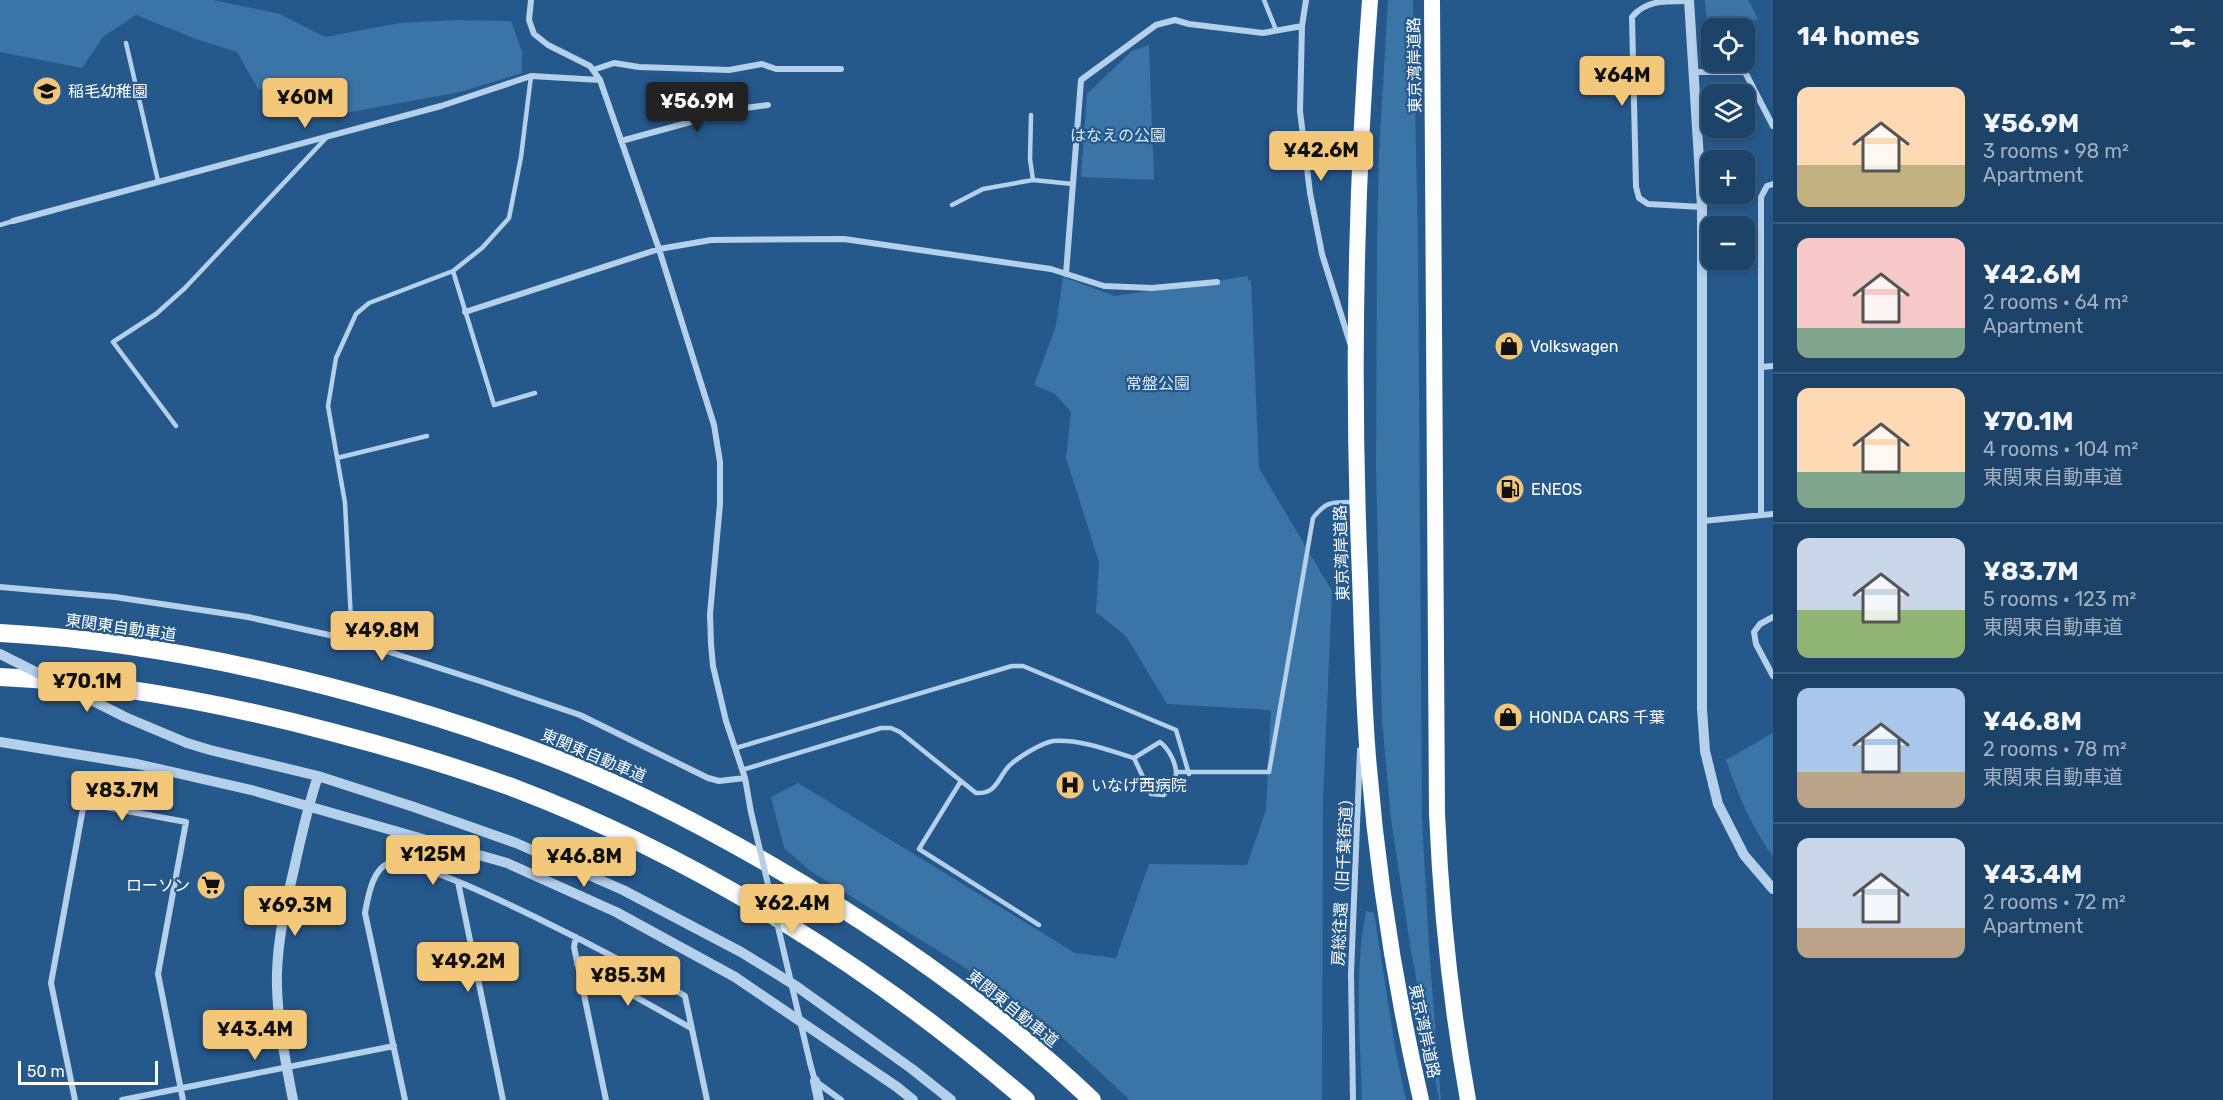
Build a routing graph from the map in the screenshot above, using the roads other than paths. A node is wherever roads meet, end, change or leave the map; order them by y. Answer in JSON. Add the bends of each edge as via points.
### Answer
{"nodes":[{"id":1,"x":531,"y":0,"type":"edge"},
{"id":2,"x":1264,"y":0,"type":"edge"},
{"id":3,"x":1306,"y":0,"type":"edge"},
{"id":4,"x":1370,"y":0,"type":"edge"},
{"id":5,"x":1431,"y":0,"type":"edge"},
{"id":6,"x":1689,"y":1,"type":"edge"},
{"id":7,"x":1302,"y":26,"type":"junction"},
{"id":8,"x":1276,"y":30,"type":"junction"},
{"id":9,"x":126,"y":43,"type":"dead end"},
{"id":10,"x":842,"y":69,"type":"dead end"},
{"id":11,"x":593,"y":70,"type":"junction"},
{"id":12,"x":1693,"y":72,"type":"junction"},
{"id":13,"x":531,"y":76,"type":"junction"},
{"id":14,"x":600,"y":80,"type":"junction"},
{"id":15,"x":768,"y":105,"type":"dead end"},
{"id":16,"x":1031,"y":115,"type":"dead end"},
{"id":17,"x":1773,"y":126,"type":"edge"},
{"id":18,"x":329,"y":135,"type":"junction"},
{"id":19,"x":621,"y":141,"type":"junction"},
{"id":20,"x":1034,"y":180,"type":"junction"},
{"id":21,"x":158,"y":181,"type":"junction"},
{"id":22,"x":1073,"y":184,"type":"junction"},
{"id":23,"x":1773,"y":184,"type":"edge"},
{"id":24,"x":951,"y":205,"type":"dead end"},
{"id":25,"x":1702,"y":207,"type":"junction"},
{"id":26,"x":14,"y":221,"type":"joint"},
{"id":27,"x":0,"y":225,"type":"edge"},
{"id":28,"x":659,"y":249,"type":"junction"},
{"id":29,"x":453,"y":271,"type":"junction"},
{"id":30,"x":1066,"y":274,"type":"junction"},
{"id":31,"x":1217,"y":282,"type":"dead end"},
{"id":32,"x":465,"y":312,"type":"junction"},
{"id":33,"x":1355,"y":361,"type":"junction"},
{"id":34,"x":1773,"y":366,"type":"edge"},
{"id":35,"x":1762,"y":367,"type":"junction"},
{"id":36,"x":535,"y":393,"type":"dead end"},
{"id":37,"x":176,"y":426,"type":"dead end"},
{"id":38,"x":427,"y":436,"type":"dead end"},
{"id":39,"x":337,"y":458,"type":"junction"},
{"id":40,"x":1357,"y":502,"type":"junction"},
{"id":41,"x":1773,"y":514,"type":"edge"},
{"id":42,"x":1761,"y":515,"type":"junction"},
{"id":43,"x":1703,"y":521,"type":"junction"},
{"id":44,"x":0,"y":587,"type":"edge"},
{"id":45,"x":1773,"y":617,"type":"edge"},
{"id":46,"x":0,"y":633,"type":"edge"},
{"id":47,"x":351,"y":640,"type":"junction"},
{"id":48,"x":0,"y":654,"type":"edge"},
{"id":49,"x":1363,"y":657,"type":"junction"},
{"id":50,"x":1773,"y":676,"type":"edge"},
{"id":51,"x":0,"y":677,"type":"edge"},
{"id":52,"x":0,"y":742,"type":"edge"},
{"id":53,"x":736,"y":748,"type":"junction"},
{"id":54,"x":1134,"y":758,"type":"junction"},
{"id":55,"x":742,"y":770,"type":"junction"},
{"id":56,"x":1176,"y":772,"type":"junction"},
{"id":57,"x":1189,"y":774,"type":"junction"},
{"id":58,"x":318,"y":776,"type":"junction"},
{"id":59,"x":744,"y":778,"type":"junction"},
{"id":60,"x":961,"y":782,"type":"junction"},
{"id":61,"x":309,"y":806,"type":"junction"},
{"id":62,"x":458,"y":882,"type":"junction"},
{"id":63,"x":1773,"y":890,"type":"edge"},
{"id":64,"x":1039,"y":925,"type":"dead end"},
{"id":65,"x":576,"y":937,"type":"junction"},
{"id":66,"x":577,"y":964,"type":"junction"},
{"id":67,"x":691,"y":1028,"type":"junction"},
{"id":68,"x":394,"y":1046,"type":"junction"},
{"id":69,"x":286,"y":1067,"type":"junction"},
{"id":70,"x":815,"y":1081,"type":"junction"},
{"id":71,"x":181,"y":1088,"type":"junction"},
{"id":72,"x":75,"y":1100,"type":"edge"},
{"id":73,"x":122,"y":1100,"type":"edge"},
{"id":74,"x":183,"y":1100,"type":"edge"},
{"id":75,"x":293,"y":1100,"type":"edge"},
{"id":76,"x":405,"y":1100,"type":"edge"},
{"id":77,"x":503,"y":1100,"type":"edge"},
{"id":78,"x":606,"y":1100,"type":"edge"},
{"id":79,"x":707,"y":1100,"type":"edge"},
{"id":80,"x":819,"y":1100,"type":"edge"},
{"id":81,"x":841,"y":1100,"type":"edge"},
{"id":82,"x":913,"y":1100,"type":"edge"},
{"id":83,"x":951,"y":1100,"type":"edge"},
{"id":84,"x":1026,"y":1100,"type":"edge"},
{"id":85,"x":1092,"y":1100,"type":"edge"},
{"id":86,"x":1353,"y":1100,"type":"edge"},
{"id":87,"x":1421,"y":1100,"type":"edge"},
{"id":88,"x":1468,"y":1100,"type":"edge"}],
"edges":[{"from":1,"to":11,"type":"street","via":[[529,20],[534,34]]},
{"from":2,"to":8,"type":"lane"},
{"from":3,"to":7,"type":"street"},
{"from":4,"to":33,"type":"highway","name":"東京湾岸道路","via":[[1360,134]]},
{"from":5,"to":88,"type":"highway","name":"東京湾岸道路","via":[[1438,823],[1448,957]]},
{"from":6,"to":12,"type":"street"},
{"from":6,"to":25,"type":"street","via":[[1648,0],[1632,17],[1636,187],[1639,198],[1648,204]]},
{"from":7,"to":8,"type":"street"},
{"from":7,"to":33,"type":"street","via":[[1300,111],[1310,193],[1322,254]]},
{"from":8,"to":22,"type":"street","via":[[1263,33],[1175,20],[1156,25],[1081,80]]},
{"from":9,"to":21,"type":"lane"},
{"from":10,"to":11,"type":"street","via":[[776,69],[762,64],[729,70],[614,63]]},
{"from":11,"to":14,"type":"street"},
{"from":12,"to":17,"type":"street","via":[[1746,72]]},
{"from":12,"to":25,"type":"street"},
{"from":13,"to":14,"type":"street"},
{"from":13,"to":18,"type":"street","via":[[441,106]]},
{"from":13,"to":29,"type":"lane","via":[[509,218],[482,248]]},
{"from":14,"to":19,"type":"street"},
{"from":15,"to":19,"type":"street","via":[[738,109]]},
{"from":16,"to":20,"type":"lane","via":[[1030,159]]},
{"from":18,"to":21,"type":"street"},
{"from":18,"to":37,"type":"lane","via":[[185,288],[156,314],[113,342]]},
{"from":19,"to":28,"type":"street"},
{"from":20,"to":22,"type":"lane"},
{"from":20,"to":24,"type":"lane","via":[[983,189]]},
{"from":21,"to":26,"type":"street"},
{"from":22,"to":30,"type":"street"},
{"from":23,"to":35,"type":"street","via":[[1767,186],[1761,197]]},
{"from":25,"to":43,"type":"street"},
{"from":26,"to":27,"type":"lane"},
{"from":28,"to":30,"type":"street","via":[[711,240],[844,239]]},
{"from":28,"to":32,"type":"street"},
{"from":28,"to":53,"type":"street","via":[[714,425],[720,462],[711,644],[723,710]]},
{"from":29,"to":32,"type":"lane"},
{"from":29,"to":39,"type":"lane","via":[[369,303],[356,314],[336,358],[328,405]]},
{"from":30,"to":31,"type":"street","via":[[1104,286],[1152,288]]},
{"from":32,"to":36,"type":"lane","via":[[494,405]]},
{"from":33,"to":40,"type":"highway","name":"東京湾岸道路"},
{"from":34,"to":35,"type":"street"},
{"from":35,"to":42,"type":"street"},
{"from":38,"to":39,"type":"lane"},
{"from":39,"to":47,"type":"lane","via":[[345,503]]},
{"from":40,"to":49,"type":"highway","name":"東京湾岸道路"},
{"from":40,"to":57,"type":"lane","via":[[1333,502],[1313,518],[1269,772]]},
{"from":41,"to":42,"type":"street"},
{"from":42,"to":43,"type":"street"},
{"from":43,"to":63,"type":"street","via":[[1702,709],[1706,751],[1718,804],[1744,855]]},
{"from":44,"to":47,"type":"street","via":[[115,597],[248,617]]},
{"from":45,"to":50,"type":"street","via":[[1755,632],[1756,644]]},
{"from":46,"to":85,"type":"highway","name":"東関東自動車道","via":[[222,661],[453,722],[530,748],[679,814],[823,896],[891,940],[1019,1035]]},
{"from":47,"to":59,"type":"street","via":[[580,715],[708,778]]},
{"from":48,"to":58,"type":"street","bridge":true,"via":[[125,717],[187,743]]},
{"from":49,"to":86,"type":"street","name":"房総往還（旧千葉街道）","via":[[1351,974]]},
{"from":49,"to":87,"type":"highway","name":"東京湾岸道路","via":[[1381,880]]},
{"from":51,"to":84,"type":"highway","via":[[142,692],[282,719],[448,765],[516,789],[593,821],[734,893],[931,1023]]},
{"from":52,"to":61,"type":"street","via":[[137,764]]},
{"from":53,"to":55,"type":"street"},
{"from":53,"to":57,"type":"lane","via":[[1012,666],[1023,666],[1176,730]]},
{"from":54,"to":56,"type":"lane","via":[[1160,742],[1171,755]]},
{"from":54,"to":56,"type":"lane","via":[[1151,794],[1164,795]]},
{"from":54,"to":60,"type":"lane","via":[[1076,741],[1050,741],[1017,759],[995,788],[985,794],[976,794]]},
{"from":55,"to":59,"type":"street"},
{"from":55,"to":60,"type":"lane","via":[[891,728]]},
{"from":56,"to":57,"type":"lane"},
{"from":58,"to":61,"type":"street"},
{"from":58,"to":83,"type":"street","via":[[516,843],[624,890],[796,986]]},
{"from":59,"to":70,"type":"street","bridge":true},
{"from":60,"to":64,"type":"lane","via":[[920,849]]},
{"from":61,"to":69,"type":"street","via":[[283,914],[279,948],[277,974]]},
{"from":61,"to":82,"type":"street","via":[[507,863],[616,912],[735,976]]},
{"from":62,"to":65,"type":"street"},
{"from":62,"to":68,"type":"street","via":[[402,861],[382,867],[370,889],[365,913]]},
{"from":62,"to":77,"type":"street"},
{"from":65,"to":66,"type":"street"},
{"from":65,"to":67,"type":"street","via":[[685,996]]},
{"from":66,"to":67,"type":"street"},
{"from":66,"to":78,"type":"street"},
{"from":67,"to":79,"type":"street"},
{"from":68,"to":69,"type":"street"},
{"from":68,"to":76,"type":"street"},
{"from":69,"to":71,"type":"street"},
{"from":69,"to":75,"type":"street"},
{"from":70,"to":80,"type":"street"},
{"from":70,"to":81,"type":"street"},
{"from":71,"to":72,"type":"street","via":[[158,974],[186,822],[84,803],[51,983]]},
{"from":71,"to":73,"type":"street"},
{"from":71,"to":74,"type":"street"}]}
